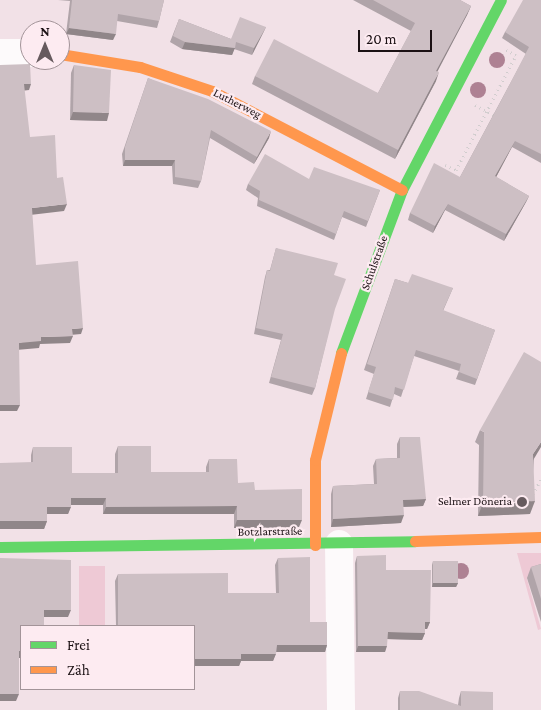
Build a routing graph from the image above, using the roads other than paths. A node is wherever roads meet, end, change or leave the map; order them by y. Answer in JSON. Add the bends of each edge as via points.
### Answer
{"nodes":[{"id":1,"x":501,"y":0,"type":"edge"},
{"id":2,"x":0,"y":53,"type":"edge"},
{"id":3,"x":20,"y":53,"type":"edge"},
{"id":4,"x":70,"y":56,"type":"edge"},
{"id":5,"x":402,"y":190,"type":"junction"},
{"id":6,"x":541,"y":537,"type":"edge"},
{"id":7,"x":327,"y":545,"type":"junction"},
{"id":8,"x":0,"y":547,"type":"edge"},
{"id":9,"x":341,"y":710,"type":"edge"}],
"edges":[{"from":1,"to":5,"type":"street","name":"Schulstraße"},
{"from":2,"to":3,"type":"street"},
{"from":4,"to":5,"type":"street","name":"Lutherweg","via":[[140,67],[212,91]]},
{"from":5,"to":7,"type":"street","name":"Schulstraße","via":[[342,354],[315,460]]},
{"from":6,"to":7,"type":"street","name":"Botzlarstraße"},
{"from":7,"to":8,"type":"street","name":"Botzlarstraße"},
{"from":7,"to":9,"type":"street","name":"Schulstraße"}]}
